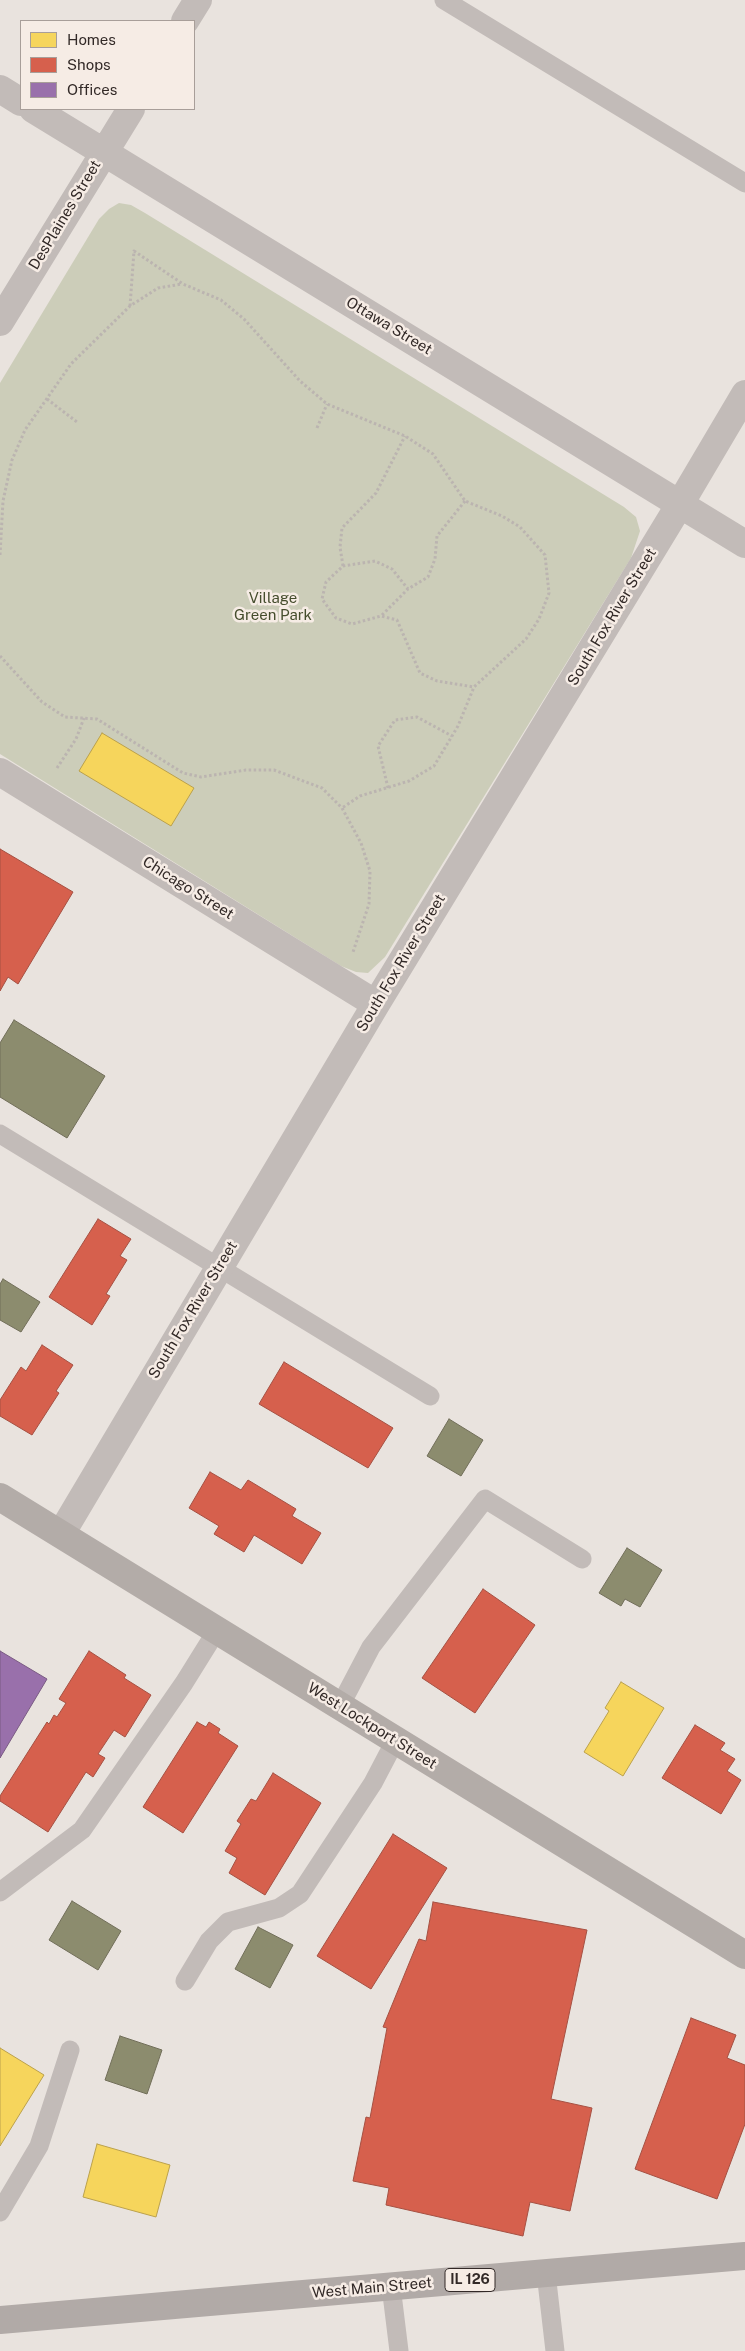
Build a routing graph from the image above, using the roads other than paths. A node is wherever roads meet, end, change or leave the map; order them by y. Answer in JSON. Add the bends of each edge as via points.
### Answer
{"nodes":[{"id":1,"x":198,"y":0,"type":"edge"},
{"id":2,"x":444,"y":0,"type":"edge"},
{"id":3,"x":186,"y":20,"type":"edge"},
{"id":4,"x":0,"y":89,"type":"edge"},
{"id":5,"x":20,"y":101,"type":"edge"},
{"id":6,"x":35,"y":110,"type":"edge"},
{"id":7,"x":130,"y":110,"type":"edge"},
{"id":8,"x":104,"y":152,"type":"junction"},
{"id":9,"x":745,"y":183,"type":"edge"},
{"id":10,"x":0,"y":322,"type":"edge"},
{"id":11,"x":745,"y":394,"type":"edge"},
{"id":12,"x":680,"y":504,"type":"junction"},
{"id":13,"x":745,"y":544,"type":"edge"},
{"id":14,"x":0,"y":772,"type":"edge"},
{"id":15,"x":376,"y":1004,"type":"junction"},
{"id":16,"x":0,"y":1134,"type":"edge"},
{"id":17,"x":219,"y":1268,"type":"junction"},
{"id":18,"x":430,"y":1396,"type":"dead end"},
{"id":19,"x":0,"y":1497,"type":"edge"},
{"id":20,"x":61,"y":1534,"type":"junction"},
{"id":21,"x":582,"y":1559,"type":"dead end"},
{"id":22,"x":217,"y":1630,"type":"junction"},
{"id":23,"x":340,"y":1706,"type":"junction"},
{"id":24,"x":395,"y":1741,"type":"junction"},
{"id":25,"x":0,"y":1892,"type":"edge"},
{"id":26,"x":745,"y":1955,"type":"edge"},
{"id":27,"x":185,"y":1981,"type":"dead end"},
{"id":28,"x":70,"y":2050,"type":"dead end"},
{"id":29,"x":0,"y":2212,"type":"edge"},
{"id":30,"x":745,"y":2256,"type":"edge"},
{"id":31,"x":546,"y":2273,"type":"junction"},
{"id":32,"x":391,"y":2286,"type":"junction"},
{"id":33,"x":0,"y":2320,"type":"edge"},
{"id":34,"x":399,"y":2351,"type":"edge"},
{"id":35,"x":555,"y":2351,"type":"edge"}],
"edges":[{"from":1,"to":3,"type":"street"},
{"from":2,"to":9,"type":"lane"},
{"from":4,"to":5,"type":"street"},
{"from":6,"to":8,"type":"street","name":"Ottawa Street"},
{"from":7,"to":8,"type":"street","name":"DesPlaines Street"},
{"from":8,"to":10,"type":"street","name":"DesPlaines Street"},
{"from":8,"to":12,"type":"street","name":"Ottawa Street"},
{"from":11,"to":12,"type":"street","name":"South Fox River Street"},
{"from":12,"to":13,"type":"street","name":"Ottawa Street"},
{"from":12,"to":15,"type":"street","name":"South Fox River Street"},
{"from":14,"to":15,"type":"street","name":"Chicago Street"},
{"from":15,"to":17,"type":"street","name":"South Fox River Street"},
{"from":16,"to":17,"type":"lane"},
{"from":17,"to":18,"type":"lane"},
{"from":17,"to":20,"type":"street","name":"South Fox River Street"},
{"from":19,"to":20,"type":"main road","name":"West Lockport Street"},
{"from":20,"to":22,"type":"main road","name":"West Lockport Street"},
{"from":21,"to":23,"type":"lane","via":[[485,1499],[371,1647]]},
{"from":22,"to":23,"type":"main road","name":"West Lockport Street"},
{"from":22,"to":25,"type":"lane","via":[[82,1830]]},
{"from":23,"to":24,"type":"main road","name":"West Lockport Street"},
{"from":24,"to":26,"type":"main road","name":"West Lockport Street"},
{"from":24,"to":27,"type":"lane","via":[[373,1783],[300,1894],[279,1908],[228,1922],[209,1941]]},
{"from":28,"to":29,"type":"lane","via":[[39,2146]]},
{"from":30,"to":31,"type":"main road","name":"West Main Street","number":"IL 126"},
{"from":31,"to":32,"type":"main road","name":"West Main Street","number":"IL 126"},
{"from":31,"to":35,"type":"lane"},
{"from":32,"to":33,"type":"main road","name":"West Main Street","number":"IL 126"},
{"from":32,"to":34,"type":"lane"}]}
